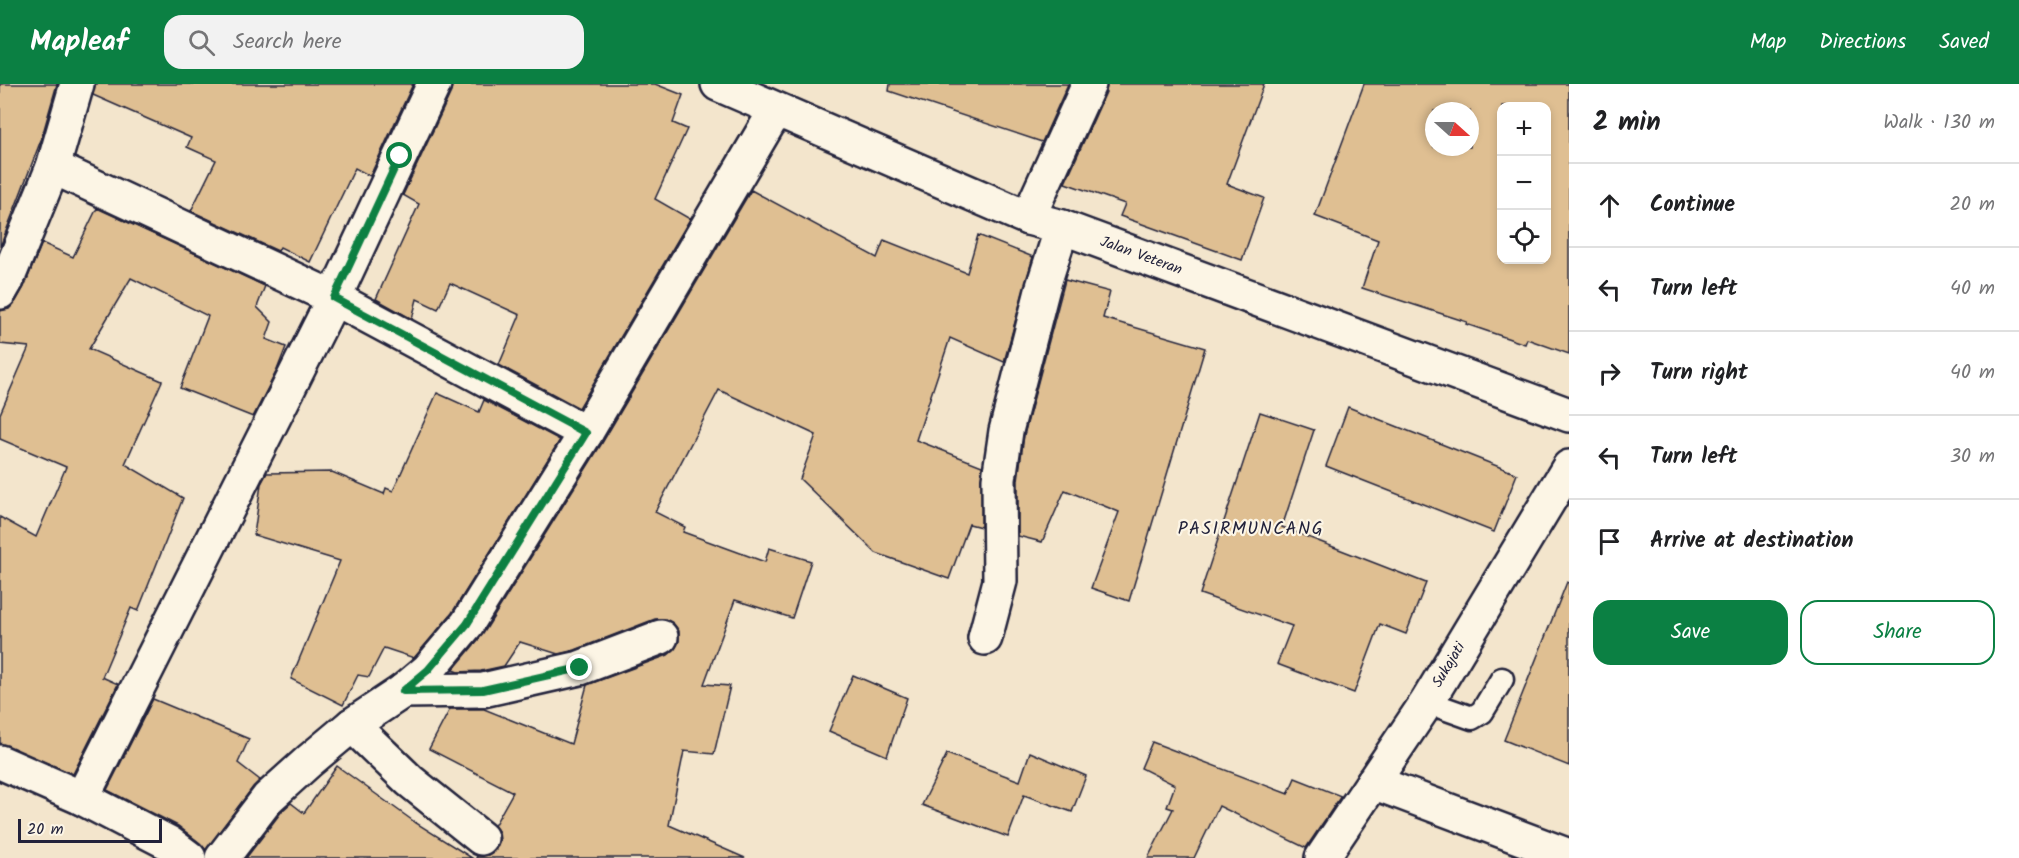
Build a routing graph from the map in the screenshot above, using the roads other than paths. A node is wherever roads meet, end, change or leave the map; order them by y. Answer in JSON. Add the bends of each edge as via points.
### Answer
{"nodes":[{"id":1,"x":77,"y":84,"type":"edge"},
{"id":2,"x":434,"y":84,"type":"edge"},
{"id":3,"x":718,"y":84,"type":"edge"},
{"id":4,"x":1089,"y":84,"type":"edge"},
{"id":5,"x":776,"y":110,"type":"junction"},
{"id":6,"x":53,"y":167,"type":"junction"},
{"id":7,"x":1028,"y":218,"type":"junction"},
{"id":8,"x":1062,"y":227,"type":"junction"},
{"id":9,"x":0,"y":292,"type":"edge"},
{"id":10,"x":334,"y":298,"type":"junction"},
{"id":11,"x":1569,"y":415,"type":"edge"},
{"id":12,"x":586,"y":433,"type":"junction"},
{"id":13,"x":1569,"y":467,"type":"edge"},
{"id":14,"x":661,"y":637,"type":"dead end"},
{"id":15,"x":985,"y":638,"type":"dead end"},
{"id":16,"x":1502,"y":679,"type":"dead end"},
{"id":17,"x":403,"y":691,"type":"junction"},
{"id":18,"x":1427,"y":702,"type":"junction"},
{"id":19,"x":352,"y":725,"type":"junction"},
{"id":20,"x":0,"y":762,"type":"edge"},
{"id":21,"x":1373,"y":782,"type":"junction"},
{"id":22,"x":82,"y":798,"type":"junction"},
{"id":23,"x":481,"y":838,"type":"dead end"},
{"id":24,"x":1569,"y":856,"type":"edge"},
{"id":25,"x":189,"y":858,"type":"edge"},
{"id":26,"x":222,"y":858,"type":"edge"},
{"id":27,"x":1322,"y":858,"type":"edge"}],
"edges":[{"from":1,"to":6,"type":"main road"},
{"from":2,"to":10,"type":"main road"},
{"from":3,"to":5,"type":"main road","name":"Jalan Veteran"},
{"from":4,"to":7,"type":"main road"},
{"from":5,"to":7,"type":"main road","name":"Jalan Veteran"},
{"from":5,"to":12,"type":"main road"},
{"from":6,"to":9,"type":"main road"},
{"from":6,"to":10,"type":"main road"},
{"from":7,"to":8,"type":"main road","name":"Jalan Veteran"},
{"from":8,"to":11,"type":"main road","name":"Jalan Veteran"},
{"from":8,"to":15,"type":"main road","via":[[1006,431],[999,479],[1000,581]]},
{"from":10,"to":12,"type":"main road"},
{"from":10,"to":22,"type":"main road"},
{"from":12,"to":17,"type":"main road","via":[[467,624],[428,670]]},
{"from":13,"to":18,"type":"main road","name":"Sukajati"},
{"from":14,"to":17,"type":"main road","via":[[580,668],[483,690]]},
{"from":16,"to":18,"type":"lane","via":[[1482,712],[1472,718]]},
{"from":17,"to":19,"type":"main road"},
{"from":18,"to":21,"type":"main road","name":"Sukajati"},
{"from":19,"to":23,"type":"main road","via":[[410,781]]},
{"from":19,"to":26,"type":"main road","via":[[268,798]]},
{"from":20,"to":22,"type":"main road"},
{"from":21,"to":24,"type":"main road"},
{"from":21,"to":27,"type":"main road","name":"Sukajati"},
{"from":22,"to":25,"type":"main road","via":[[170,843]]}]}
